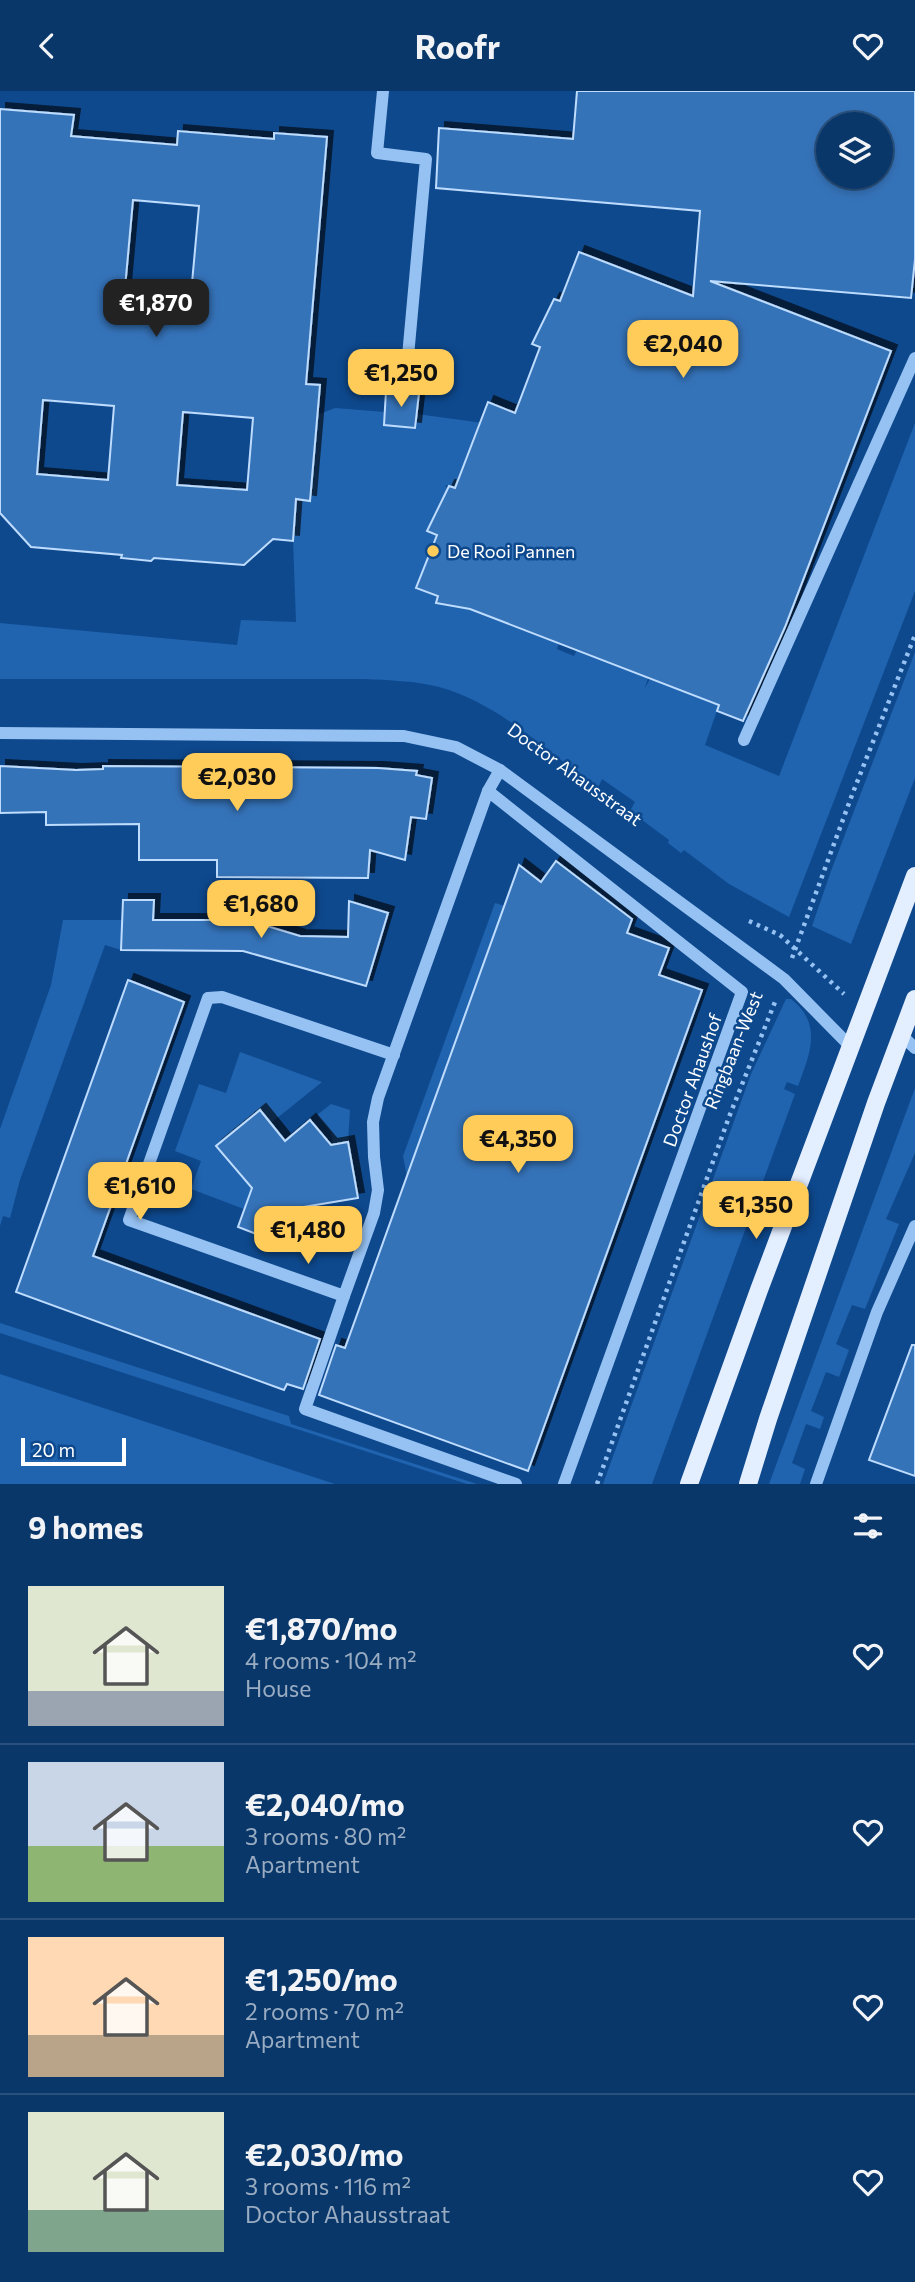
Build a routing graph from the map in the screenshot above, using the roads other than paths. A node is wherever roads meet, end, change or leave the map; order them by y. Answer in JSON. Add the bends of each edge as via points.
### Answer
{"nodes":[{"id":1,"x":383,"y":91,"type":"edge"},
{"id":2,"x":915,"y":358,"type":"edge"},
{"id":3,"x":406,"y":378,"type":"dead end"},
{"id":4,"x":0,"y":733,"type":"edge"},
{"id":5,"x":744,"y":740,"type":"dead end"},
{"id":6,"x":500,"y":771,"type":"junction"},
{"id":7,"x":488,"y":791,"type":"junction"},
{"id":8,"x":915,"y":876,"type":"edge"},
{"id":9,"x":915,"y":999,"type":"edge"},
{"id":10,"x":901,"y":1035,"type":"junction"},
{"id":11,"x":850,"y":1046,"type":"junction"},
{"id":12,"x":915,"y":1048,"type":"edge"},
{"id":13,"x":394,"y":1055,"type":"junction"},
{"id":14,"x":915,"y":1226,"type":"edge"},
{"id":15,"x":344,"y":1296,"type":"junction"},
{"id":16,"x":516,"y":1484,"type":"edge"},
{"id":17,"x":564,"y":1484,"type":"edge"},
{"id":18,"x":689,"y":1484,"type":"edge"},
{"id":19,"x":748,"y":1484,"type":"edge"},
{"id":20,"x":816,"y":1484,"type":"edge"}],
"edges":[{"from":1,"to":3,"type":"street","via":[[377,153],[426,159]]},
{"from":2,"to":5,"type":"street"},
{"from":4,"to":6,"type":"street","via":[[404,736],[456,747]]},
{"from":6,"to":7,"type":"street"},
{"from":6,"to":11,"type":"street","via":[[784,979]]},
{"from":7,"to":13,"type":"street"},
{"from":7,"to":17,"type":"street","name":"Doctor Ahaushof","via":[[742,992]]},
{"from":8,"to":11,"type":"main road"},
{"from":9,"to":10,"type":"main road"},
{"from":10,"to":12,"type":"street"},
{"from":10,"to":19,"type":"main road"},
{"from":11,"to":18,"type":"main road"},
{"from":13,"to":15,"type":"street","via":[[373,1122],[378,1190],[374,1213]]},
{"from":13,"to":15,"type":"street","via":[[222,997],[208,998],[130,1220]]},
{"from":14,"to":20,"type":"street","via":[[877,1312]]},
{"from":15,"to":16,"type":"street","via":[[304,1409]]}]}
